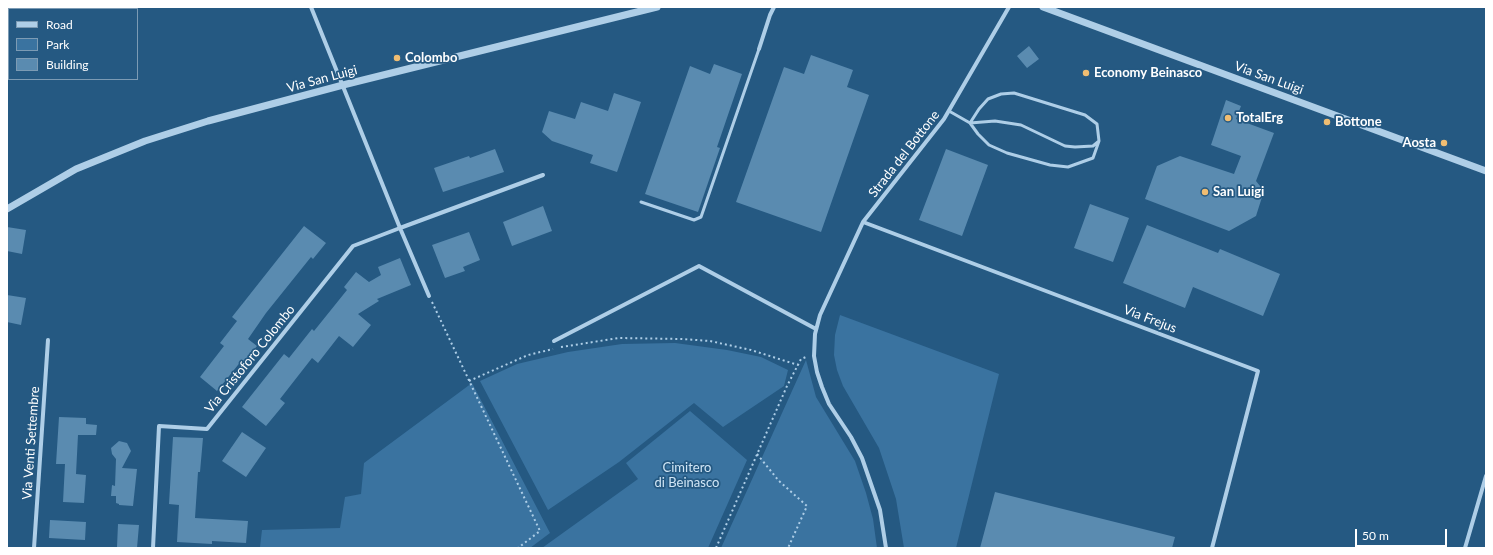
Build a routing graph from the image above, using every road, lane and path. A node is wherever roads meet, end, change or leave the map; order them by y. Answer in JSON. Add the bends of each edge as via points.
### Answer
{"nodes":[{"id":1,"x":311,"y":7,"type":"edge"},
{"id":2,"x":657,"y":7,"type":"edge"},
{"id":3,"x":774,"y":7,"type":"edge"},
{"id":4,"x":1009,"y":7,"type":"edge"},
{"id":5,"x":1043,"y":7,"type":"edge"},
{"id":6,"x":759,"y":49,"type":"joint"},
{"id":7,"x":343,"y":85,"type":"junction"},
{"id":8,"x":949,"y":111,"type":"junction"},
{"id":9,"x":970,"y":123,"type":"junction"},
{"id":10,"x":1099,"y":140,"type":"junction"},
{"id":11,"x":1486,"y":171,"type":"edge"},
{"id":12,"x":543,"y":175,"type":"dead end"},
{"id":13,"x":641,"y":202,"type":"dead end"},
{"id":14,"x":7,"y":209,"type":"edge"},
{"id":15,"x":863,"y":222,"type":"junction"},
{"id":16,"x":400,"y":228,"type":"junction"},
{"id":17,"x":429,"y":296,"type":"joint"},
{"id":18,"x":816,"y":329,"type":"junction"},
{"id":19,"x":48,"y":340,"type":"dead end"},
{"id":20,"x":554,"y":341,"type":"dead end"},
{"id":21,"x":560,"y":348,"type":"dead end"},
{"id":22,"x":554,"y":349,"type":"dead end"},
{"id":23,"x":814,"y":356,"type":"junction"},
{"id":24,"x":798,"y":365,"type":"junction"},
{"id":25,"x":469,"y":381,"type":"junction"},
{"id":26,"x":757,"y":454,"type":"junction"},
{"id":27,"x":1486,"y":476,"type":"edge"},
{"id":28,"x":34,"y":548,"type":"edge"},
{"id":29,"x":153,"y":548,"type":"edge"},
{"id":30,"x":518,"y":548,"type":"edge"},
{"id":31,"x":716,"y":548,"type":"edge"},
{"id":32,"x":788,"y":548,"type":"edge"},
{"id":33,"x":886,"y":548,"type":"edge"},
{"id":34,"x":1212,"y":548,"type":"edge"},
{"id":35,"x":1465,"y":548,"type":"edge"}],
"edges":[{"from":1,"to":7,"type":"street"},
{"from":2,"to":7,"type":"street","name":"Via San Luigi"},
{"from":3,"to":6,"type":"street"},
{"from":4,"to":8,"type":"street","name":"Strada del Bottone"},
{"from":5,"to":11,"type":"street","name":"Via San Luigi"},
{"from":6,"to":13,"type":"lane","via":[[701,217],[694,220]]},
{"from":7,"to":14,"type":"street","name":"Via San Luigi","via":[[145,140],[76,169]]},
{"from":7,"to":16,"type":"street"},
{"from":8,"to":9,"type":"lane"},
{"from":8,"to":15,"type":"street","name":"Strada del Bottone"},
{"from":9,"to":10,"type":"lane","via":[[1008,122],[1065,146],[1093,146]]},
{"from":9,"to":10,"type":"lane","via":[[989,145],[1050,165],[1068,167],[1093,158]]},
{"from":9,"to":10,"type":"lane","via":[[988,99],[1014,93],[1085,115],[1097,124]]},
{"from":12,"to":16,"type":"street","name":"Via Cristoforo Colombo"},
{"from":15,"to":18,"type":"street","name":"Strada del Bottone"},
{"from":15,"to":34,"type":"street","name":"Via Frejus","via":[[1258,371]]},
{"from":16,"to":17,"type":"street"},
{"from":16,"to":29,"type":"street","name":"Via Cristoforo Colombo","via":[[353,246],[207,429],[159,426]]},
{"from":17,"to":25,"type":"path"},
{"from":18,"to":20,"type":"street","via":[[699,266]]},
{"from":18,"to":23,"type":"street","name":"Strada del Bottone"},
{"from":19,"to":28,"type":"street","name":"Via Venti Settembre"},
{"from":21,"to":24,"type":"path","via":[[619,338],[710,341],[751,350]]},
{"from":22,"to":25,"type":"path","via":[[528,355]]},
{"from":23,"to":24,"type":"path","via":[[806,356]]},
{"from":23,"to":33,"type":"street","name":"Strada del Bottone","via":[[822,388],[855,444],[872,484],[880,510]]},
{"from":24,"to":26,"type":"path"},
{"from":25,"to":30,"type":"path","via":[[540,531]]},
{"from":26,"to":31,"type":"path"},
{"from":26,"to":32,"type":"path","via":[[779,481],[807,506]]},
{"from":27,"to":35,"type":"street"}]}
